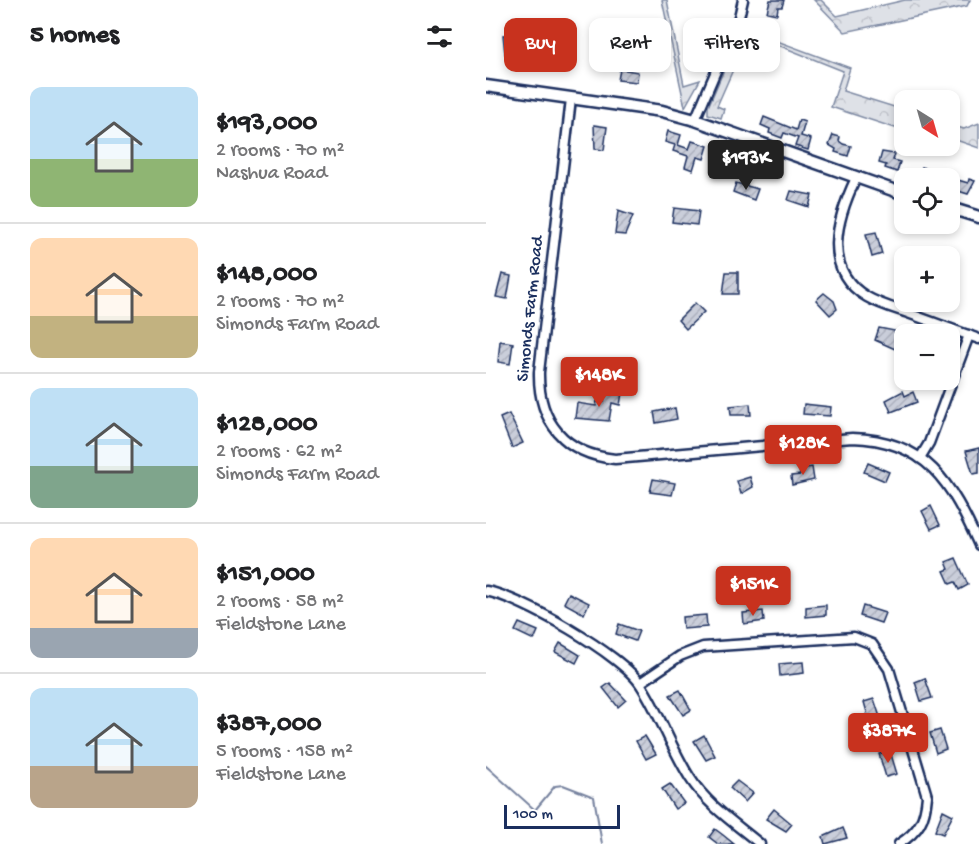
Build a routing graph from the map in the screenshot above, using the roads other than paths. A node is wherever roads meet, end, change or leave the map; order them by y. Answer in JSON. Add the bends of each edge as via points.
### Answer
{"nodes":[{"id":1,"x":743,"y":0,"type":"edge"},
{"id":2,"x":486,"y":86,"type":"edge"},
{"id":3,"x":571,"y":99,"type":"junction"},
{"id":4,"x":695,"y":120,"type":"junction"},
{"id":5,"x":856,"y":178,"type":"junction"},
{"id":6,"x":894,"y":191,"type":"edge"},
{"id":7,"x":960,"y":211,"type":"edge"},
{"id":8,"x":979,"y":217,"type":"edge"},
{"id":9,"x":969,"y":335,"type":"junction"},
{"id":10,"x":979,"y":339,"type":"edge"},
{"id":11,"x":920,"y":458,"type":"junction"},
{"id":12,"x":979,"y":545,"type":"edge"},
{"id":13,"x":486,"y":591,"type":"edge"},
{"id":14,"x":640,"y":683,"type":"junction"},
{"id":15,"x":760,"y":844,"type":"edge"},
{"id":16,"x":899,"y":844,"type":"edge"}],
"edges":[{"from":1,"to":4,"type":"street"},
{"from":2,"to":3,"type":"main road"},
{"from":3,"to":4,"type":"main road","via":[[662,111]]},
{"from":3,"to":11,"type":"street","name":"Simonds Farm Road","via":[[539,372],[543,406],[562,437],[586,453],[615,459],[852,438],[884,441]]},
{"from":4,"to":5,"type":"main road"},
{"from":5,"to":6,"type":"main road"},
{"from":5,"to":9,"type":"street","via":[[836,241],[838,259],[848,280],[871,300]]},
{"from":7,"to":8,"type":"main road"},
{"from":9,"to":10,"type":"street"},
{"from":9,"to":11,"type":"street"},
{"from":11,"to":12,"type":"street","name":"Simonds Farm Road","via":[[953,490]]},
{"from":13,"to":14,"type":"street","via":[[500,594],[596,644]]},
{"from":14,"to":15,"type":"street","via":[[690,779],[706,798]]},
{"from":14,"to":16,"type":"street","via":[[680,656],[703,647],[854,637],[872,644],[889,669],[927,796],[925,816],[918,829]]}]}
